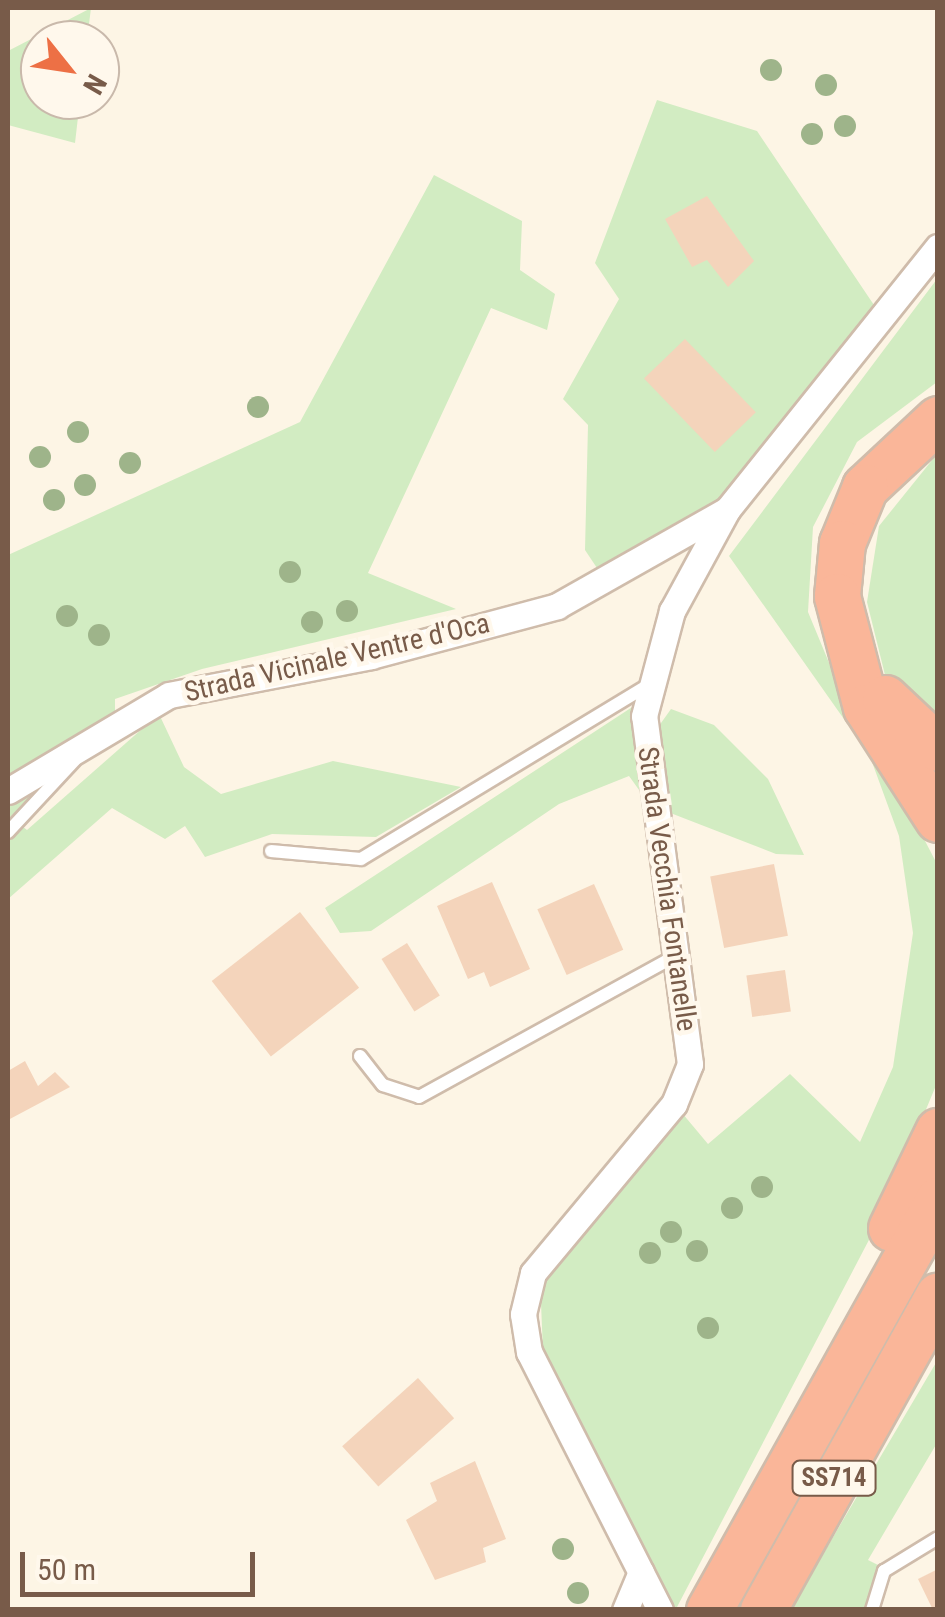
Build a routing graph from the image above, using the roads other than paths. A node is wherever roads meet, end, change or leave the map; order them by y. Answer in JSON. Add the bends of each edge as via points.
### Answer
{"nodes":[{"id":1,"x":938,"y":247,"type":"edge"},
{"id":2,"x":938,"y":420,"type":"edge"},
{"id":3,"x":727,"y":510,"type":"junction"},
{"id":4,"x":854,"y":667,"type":"junction"},
{"id":5,"x":652,"y":683,"type":"junction"},
{"id":6,"x":98,"y":736,"type":"junction"},
{"id":7,"x":938,"y":748,"type":"edge"},
{"id":8,"x":8,"y":791,"type":"edge"},
{"id":9,"x":938,"y":818,"type":"edge"},
{"id":10,"x":8,"y":832,"type":"edge"},
{"id":11,"x":271,"y":851,"type":"dead end"},
{"id":12,"x":679,"y":954,"type":"junction"},
{"id":13,"x":360,"y":1056,"type":"dead end"},
{"id":14,"x":938,"y":1131,"type":"edge"},
{"id":15,"x":938,"y":1200,"type":"edge"},
{"id":16,"x":938,"y":1295,"type":"edge"},
{"id":17,"x":922,"y":1339,"type":"edge"},
{"id":18,"x":853,"y":1348,"type":"junction"},
{"id":19,"x":938,"y":1538,"type":"edge"},
{"id":20,"x":641,"y":1572,"type":"junction"},
{"id":21,"x":624,"y":1610,"type":"edge"},
{"id":22,"x":660,"y":1610,"type":"edge"},
{"id":23,"x":709,"y":1610,"type":"edge"},
{"id":24,"x":763,"y":1610,"type":"edge"},
{"id":25,"x":872,"y":1610,"type":"edge"}],
"edges":[{"from":1,"to":3,"type":"street","name":"Strada Vicinale Ventre d'Oca"},
{"from":2,"to":4,"type":"highway","via":[[884,460],[850,516],[837,596]]},
{"from":3,"to":5,"type":"street","name":"Strada Vicinale Ventre d'Oca","via":[[672,611]]},
{"from":3,"to":6,"type":"street","name":"Strada Vicinale Ventre d'Oca","via":[[557,606],[371,656],[169,695]]},
{"from":4,"to":7,"type":"highway"},
{"from":4,"to":9,"type":"highway","via":[[866,707]]},
{"from":5,"to":11,"type":"lane","via":[[362,860]]},
{"from":5,"to":12,"type":"street","name":"Strada Vecchia Fontanelle","via":[[644,716]]},
{"from":6,"to":8,"type":"street","name":"Strada Vicinale Ventre d'Oca"},
{"from":6,"to":10,"type":"lane"},
{"from":12,"to":13,"type":"lane","via":[[624,992],[419,1097],[383,1085]]},
{"from":12,"to":20,"type":"street","name":"Strada Vecchia Fontanelle","via":[[690,1064],[674,1104],[533,1273],[523,1314],[530,1352]]},
{"from":14,"to":18,"type":"highway","via":[[853,1296]]},
{"from":15,"to":18,"type":"highway","number":"SS714"},
{"from":16,"to":17,"type":"highway","number":"SS714"},
{"from":17,"to":24,"type":"highway","number":"SS714"},
{"from":18,"to":23,"type":"highway","number":"SS714"},
{"from":19,"to":25,"type":"lane","via":[[884,1571]]},
{"from":20,"to":21,"type":"street"},
{"from":20,"to":22,"type":"street","name":"Strada Vecchia Fontanelle"}]}
